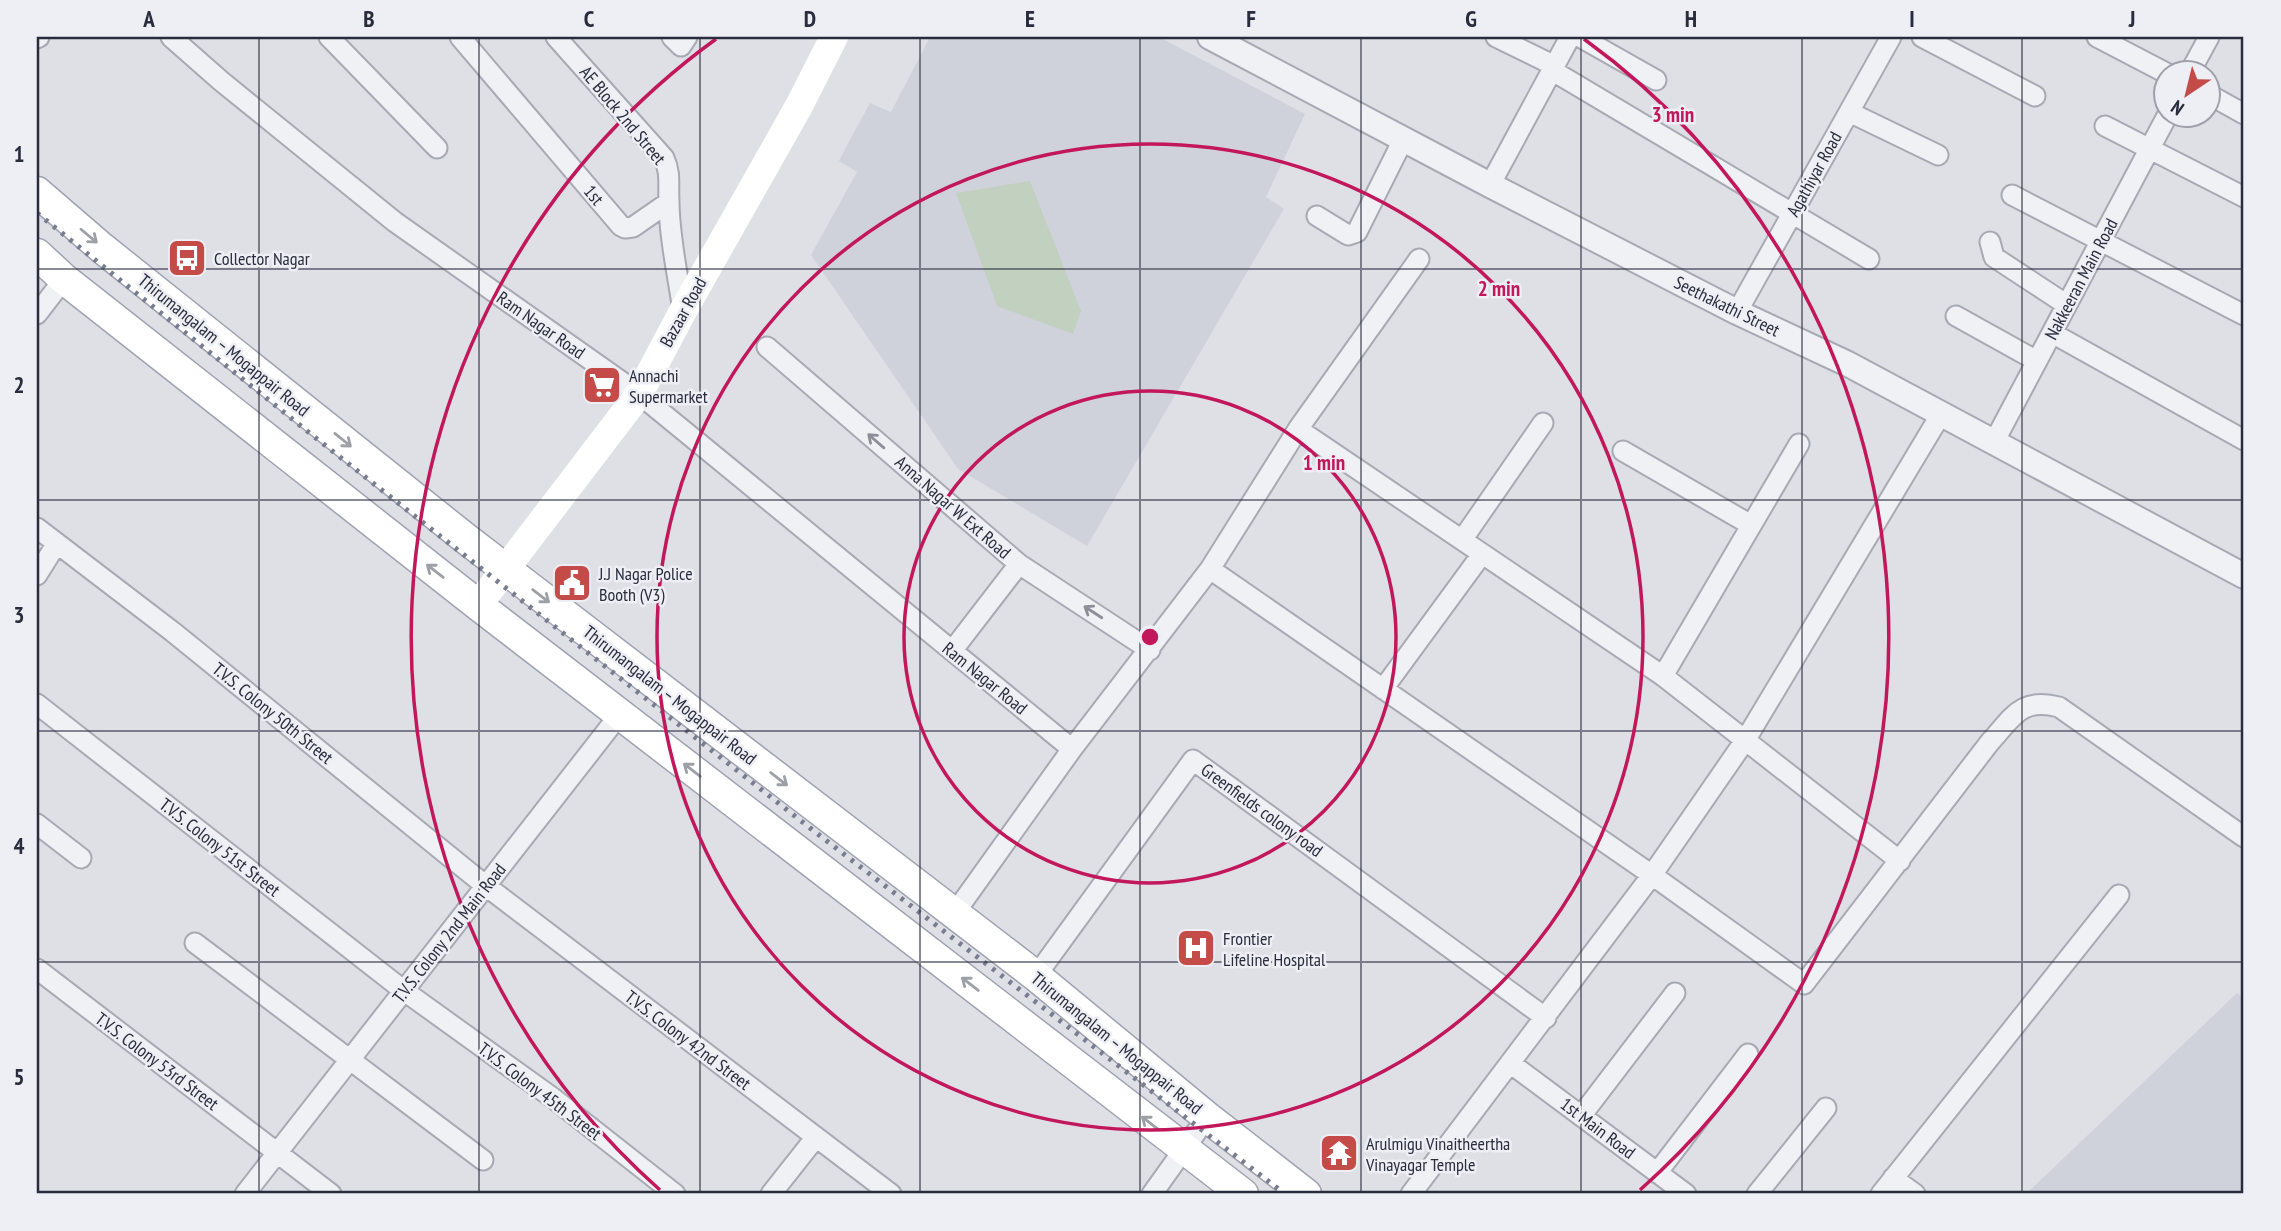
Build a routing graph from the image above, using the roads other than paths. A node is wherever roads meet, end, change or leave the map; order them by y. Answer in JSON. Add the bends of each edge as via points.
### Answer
{"nodes":[{"id":1,"x":171,"y":37,"type":"edge"},
{"id":2,"x":329,"y":37,"type":"edge"},
{"id":3,"x":460,"y":37,"type":"edge"},
{"id":4,"x":555,"y":37,"type":"edge"},
{"id":5,"x":672,"y":37,"type":"edge"},
{"id":6,"x":687,"y":37,"type":"edge"},
{"id":7,"x":834,"y":37,"type":"edge"},
{"id":8,"x":1210,"y":37,"type":"edge"},
{"id":9,"x":1496,"y":37,"type":"edge"},
{"id":10,"x":1570,"y":37,"type":"edge"},
{"id":11,"x":1580,"y":37,"type":"edge"},
{"id":12,"x":1891,"y":37,"type":"edge"},
{"id":13,"x":1922,"y":37,"type":"edge"},
{"id":14,"x":2097,"y":37,"type":"edge"},
{"id":15,"x":2208,"y":37,"type":"edge"},
{"id":16,"x":2196,"y":60,"type":"edge"},
{"id":17,"x":2152,"y":66,"type":"edge"},
{"id":18,"x":1554,"y":69,"type":"junction"},
{"id":19,"x":1656,"y":80,"type":"dead end"},
{"id":20,"x":2035,"y":96,"type":"dead end"},
{"id":21,"x":2222,"y":102,"type":"edge"},
{"id":22,"x":1849,"y":112,"type":"junction"},
{"id":23,"x":2244,"y":114,"type":"edge"},
{"id":24,"x":2105,"y":126,"type":"dead end"},
{"id":25,"x":2159,"y":130,"type":"edge"},
{"id":26,"x":1403,"y":140,"type":"junction"},
{"id":27,"x":437,"y":148,"type":"dead end"},
{"id":28,"x":2149,"y":149,"type":"junction"},
{"id":29,"x":1938,"y":155,"type":"dead end"},
{"id":30,"x":1490,"y":185,"type":"junction"},
{"id":31,"x":37,"y":192,"type":"edge"},
{"id":32,"x":2012,"y":195,"type":"dead end"},
{"id":33,"x":2244,"y":197,"type":"edge"},
{"id":34,"x":668,"y":202,"type":"junction"},
{"id":35,"x":1793,"y":213,"type":"junction"},
{"id":36,"x":1317,"y":216,"type":"dead end"},
{"id":37,"x":2102,"y":239,"type":"junction"},
{"id":38,"x":1990,"y":242,"type":"dead end"},
{"id":39,"x":37,"y":254,"type":"edge"},
{"id":40,"x":1419,"y":259,"type":"dead end"},
{"id":41,"x":1869,"y":259,"type":"dead end"},
{"id":42,"x":64,"y":279,"type":"junction"},
{"id":43,"x":2067,"y":305,"type":"junction"},
{"id":44,"x":683,"y":311,"type":"junction"},
{"id":45,"x":1737,"y":312,"type":"junction"},
{"id":46,"x":37,"y":314,"type":"edge"},
{"id":47,"x":2244,"y":315,"type":"edge"},
{"id":48,"x":1956,"y":316,"type":"dead end"},
{"id":49,"x":2052,"y":333,"type":"junction"},
{"id":50,"x":767,"y":347,"type":"dead end"},
{"id":51,"x":2037,"y":361,"type":"junction"},
{"id":52,"x":639,"y":394,"type":"junction"},
{"id":53,"x":1941,"y":414,"type":"junction"},
{"id":54,"x":1543,"y":424,"type":"dead end"},
{"id":55,"x":1298,"y":429,"type":"junction"},
{"id":56,"x":2244,"y":440,"type":"edge"},
{"id":57,"x":1994,"y":442,"type":"junction"},
{"id":58,"x":1799,"y":444,"type":"dead end"},
{"id":59,"x":1623,"y":451,"type":"dead end"},
{"id":60,"x":1751,"y":524,"type":"junction"},
{"id":61,"x":37,"y":528,"type":"edge"},
{"id":62,"x":1462,"y":540,"type":"junction"},
{"id":63,"x":57,"y":543,"type":"junction"},
{"id":64,"x":1482,"y":554,"type":"junction"},
{"id":65,"x":1019,"y":564,"type":"junction"},
{"id":66,"x":505,"y":569,"type":"junction"},
{"id":67,"x":1210,"y":569,"type":"junction"},
{"id":68,"x":37,"y":575,"type":"edge"},
{"id":69,"x":2244,"y":576,"type":"edge"},
{"id":70,"x":478,"y":605,"type":"junction"},
{"id":71,"x":1150,"y":650,"type":"junction"},
{"id":72,"x":952,"y":651,"type":"junction"},
{"id":73,"x":1663,"y":676,"type":"junction"},
{"id":74,"x":1383,"y":689,"type":"junction"},
{"id":75,"x":37,"y":704,"type":"edge"},
{"id":76,"x":620,"y":714,"type":"junction"},
{"id":77,"x":1746,"y":739,"type":"junction"},
{"id":78,"x":1072,"y":749,"type":"junction"},
{"id":79,"x":37,"y":824,"type":"edge"},
{"id":80,"x":2244,"y":837,"type":"edge"},
{"id":81,"x":81,"y":858,"type":"dead end"},
{"id":82,"x":1899,"y":861,"type":"junction"},
{"id":83,"x":1652,"y":875,"type":"junction"},
{"id":84,"x":486,"y":886,"type":"junction"},
{"id":85,"x":2119,"y":895,"type":"dead end"},
{"id":86,"x":954,"y":914,"type":"junction"},
{"id":87,"x":195,"y":943,"type":"dead end"},
{"id":88,"x":37,"y":969,"type":"edge"},
{"id":89,"x":1036,"y":976,"type":"junction"},
{"id":90,"x":402,"y":990,"type":"junction"},
{"id":91,"x":1675,"y":993,"type":"dead end"},
{"id":92,"x":1546,"y":1018,"type":"junction"},
{"id":93,"x":1748,"y":1054,"type":"dead end"},
{"id":94,"x":351,"y":1060,"type":"junction"},
{"id":95,"x":1510,"y":1063,"type":"junction"},
{"id":96,"x":1826,"y":1108,"type":"dead end"},
{"id":97,"x":1581,"y":1116,"type":"junction"},
{"id":98,"x":1207,"y":1117,"type":"junction"},
{"id":99,"x":816,"y":1137,"type":"junction"},
{"id":100,"x":1185,"y":1150,"type":"junction"},
{"id":101,"x":278,"y":1152,"type":"junction"},
{"id":102,"x":483,"y":1160,"type":"dead end"},
{"id":103,"x":1657,"y":1173,"type":"junction"},
{"id":104,"x":1893,"y":1178,"type":"junction"},
{"id":105,"x":245,"y":1194,"type":"edge"},
{"id":106,"x":331,"y":1194,"type":"edge"},
{"id":107,"x":675,"y":1194,"type":"edge"},
{"id":108,"x":771,"y":1194,"type":"edge"},
{"id":109,"x":891,"y":1194,"type":"edge"},
{"id":110,"x":1152,"y":1194,"type":"edge"},
{"id":111,"x":1243,"y":1194,"type":"edge"},
{"id":112,"x":1306,"y":1194,"type":"edge"},
{"id":113,"x":1410,"y":1194,"type":"edge"},
{"id":114,"x":1686,"y":1194,"type":"edge"},
{"id":115,"x":1757,"y":1194,"type":"edge"},
{"id":116,"x":1881,"y":1194,"type":"edge"},
{"id":117,"x":1915,"y":1194,"type":"edge"}],
"edges":[{"from":1,"to":52,"type":"street","name":"Ram Nagar Road","via":[[395,222]]},
{"from":2,"to":27,"type":"street"},
{"from":3,"to":34,"type":"street","name":"1st","via":[[621,226],[633,227]]},
{"from":4,"to":34,"type":"street","name":"AE Block 2nd Street","via":[[664,158],[670,181]]},
{"from":5,"to":6,"type":"street","via":[[681,46]]},
{"from":7,"to":44,"type":"main road","name":"Bazaar Road"},
{"from":8,"to":26,"type":"street","name":"Seethakathi Street"},
{"from":9,"to":18,"type":"street"},
{"from":10,"to":18,"type":"street"},
{"from":11,"to":19,"type":"street"},
{"from":12,"to":22,"type":"street","name":"Agathiyar Road"},
{"from":13,"to":20,"type":"street"},
{"from":14,"to":17,"type":"street"},
{"from":15,"to":16,"type":"street"},
{"from":18,"to":30,"type":"street"},
{"from":18,"to":35,"type":"street"},
{"from":21,"to":23,"type":"street"},
{"from":22,"to":29,"type":"street"},
{"from":22,"to":35,"type":"street","name":"Agathiyar Road"},
{"from":24,"to":28,"type":"street"},
{"from":25,"to":28,"type":"street","name":"Nakkeeran Main Road"},
{"from":26,"to":30,"type":"street","name":"Seethakathi Street"},
{"from":26,"to":36,"type":"street","via":[[1357,232],[1348,235]]},
{"from":28,"to":33,"type":"street"},
{"from":28,"to":37,"type":"street","name":"Nakkeeran Main Road"},
{"from":30,"to":45,"type":"street","name":"Seethakathi Street"},
{"from":31,"to":66,"type":"main road","name":"Thirumangalam – Mogappair Road","one_way":true},
{"from":32,"to":37,"type":"street"},
{"from":34,"to":44,"type":"street"},
{"from":35,"to":41,"type":"street"},
{"from":35,"to":45,"type":"street","name":"Agathiyar Road"},
{"from":37,"to":43,"type":"street","name":"Nakkeeran Main Road"},
{"from":37,"to":47,"type":"street"},
{"from":38,"to":43,"type":"street","via":[[1994,257]]},
{"from":39,"to":42,"type":"main road"},
{"from":40,"to":55,"type":"street"},
{"from":42,"to":46,"type":"street"},
{"from":70,"to":42,"type":"main road","one_way":true},
{"from":43,"to":49,"type":"street","name":"Nakkeeran Main Road"},
{"from":44,"to":52,"type":"main road","name":"Bazaar Road"},
{"from":45,"to":53,"type":"street","name":"Seethakathi Street"},
{"from":48,"to":51,"type":"street"},
{"from":49,"to":51,"type":"street","name":"Nakkeeran Main Road"},
{"from":49,"to":56,"type":"street"},
{"from":65,"to":50,"type":"street","name":"Anna Nagar W Ext Road","one_way":true},
{"from":51,"to":57,"type":"street","name":"Nakkeeran Main Road"},
{"from":52,"to":66,"type":"main road","name":"Bazaar Road"},
{"from":52,"to":72,"type":"street","name":"Ram Nagar Road"},
{"from":53,"to":57,"type":"street","name":"Seethakathi Street"},
{"from":53,"to":77,"type":"street"},
{"from":54,"to":62,"type":"street"},
{"from":55,"to":62,"type":"street"},
{"from":55,"to":67,"type":"street"},
{"from":57,"to":69,"type":"street","name":"Seethakathi Street"},
{"from":58,"to":60,"type":"street"},
{"from":59,"to":60,"type":"street"},
{"from":60,"to":73,"type":"street"},
{"from":61,"to":63,"type":"street","name":"T.V.S. Colony 50th Street"},
{"from":62,"to":64,"type":"street"},
{"from":63,"to":68,"type":"street"},
{"from":63,"to":84,"type":"street","name":"T.V.S. Colony 50th Street"},
{"from":64,"to":73,"type":"street"},
{"from":64,"to":74,"type":"street"},
{"from":71,"to":65,"type":"street","name":"Anna Nagar W Ext Road","one_way":true},
{"from":65,"to":72,"type":"street"},
{"from":66,"to":70,"type":"main road","name":"Bazaar Road"},
{"from":66,"to":86,"type":"main road","name":"Thirumangalam – Mogappair Road","one_way":true},
{"from":67,"to":71,"type":"street"},
{"from":67,"to":74,"type":"street"},
{"from":70,"to":76,"type":"main road"},
{"from":71,"to":78,"type":"street"},
{"from":72,"to":78,"type":"street","name":"Ram Nagar Road"},
{"from":73,"to":77,"type":"street"},
{"from":74,"to":83,"type":"street"},
{"from":75,"to":90,"type":"street","name":"T.V.S. Colony 51st Street"},
{"from":76,"to":84,"type":"street","name":"T.V.S. Colony 2nd Main Road"},
{"from":100,"to":76,"type":"main road","one_way":true},
{"from":77,"to":82,"type":"street"},
{"from":77,"to":83,"type":"street"},
{"from":78,"to":86,"type":"street"},
{"from":79,"to":81,"type":"street"},
{"from":80,"to":82,"type":"street","via":[[2059,707],[2034,703],[2020,709],[1990,742]]},
{"from":82,"to":83,"type":"street","via":[[1804,984]]},
{"from":83,"to":92,"type":"street"},
{"from":84,"to":90,"type":"street","name":"T.V.S. Colony 2nd Main Road"},
{"from":84,"to":99,"type":"street","name":"T.V.S. Colony 42nd Street"},
{"from":85,"to":104,"type":"street"},
{"from":86,"to":89,"type":"main road","name":"Thirumangalam – Mogappair Road"},
{"from":87,"to":94,"type":"street"},
{"from":88,"to":101,"type":"street","name":"T.V.S. Colony 53rd Street"},
{"from":89,"to":92,"type":"street","name":"Greenfields colony road","via":[[1192,760]]},
{"from":89,"to":98,"type":"main road","name":"Thirumangalam – Mogappair Road"},
{"from":90,"to":94,"type":"street","name":"T.V.S. Colony 2nd Main Road"},
{"from":90,"to":107,"type":"street","name":"T.V.S. Colony 45th Street","via":[[553,1098]]},
{"from":91,"to":97,"type":"street"},
{"from":92,"to":95,"type":"street"},
{"from":93,"to":103,"type":"street"},
{"from":94,"to":101,"type":"street","name":"T.V.S. Colony 2nd Main Road"},
{"from":94,"to":102,"type":"street"},
{"from":95,"to":97,"type":"street","name":"1st Main Road"},
{"from":95,"to":113,"type":"street"},
{"from":96,"to":115,"type":"street"},
{"from":97,"to":103,"type":"street","name":"1st Main Road"},
{"from":98,"to":100,"type":"street"},
{"from":98,"to":112,"type":"main road","name":"Thirumangalam – Mogappair Road"},
{"from":99,"to":108,"type":"street"},
{"from":99,"to":109,"type":"street","name":"T.V.S. Colony 42nd Street"},
{"from":100,"to":110,"type":"street"},
{"from":100,"to":111,"type":"main road"},
{"from":101,"to":105,"type":"street","name":"T.V.S. Colony 2nd Main Road"},
{"from":101,"to":106,"type":"street","name":"T.V.S. Colony 53rd Street"},
{"from":103,"to":114,"type":"street","name":"1st Main Road"},
{"from":104,"to":116,"type":"street"},
{"from":104,"to":117,"type":"street"}]}
